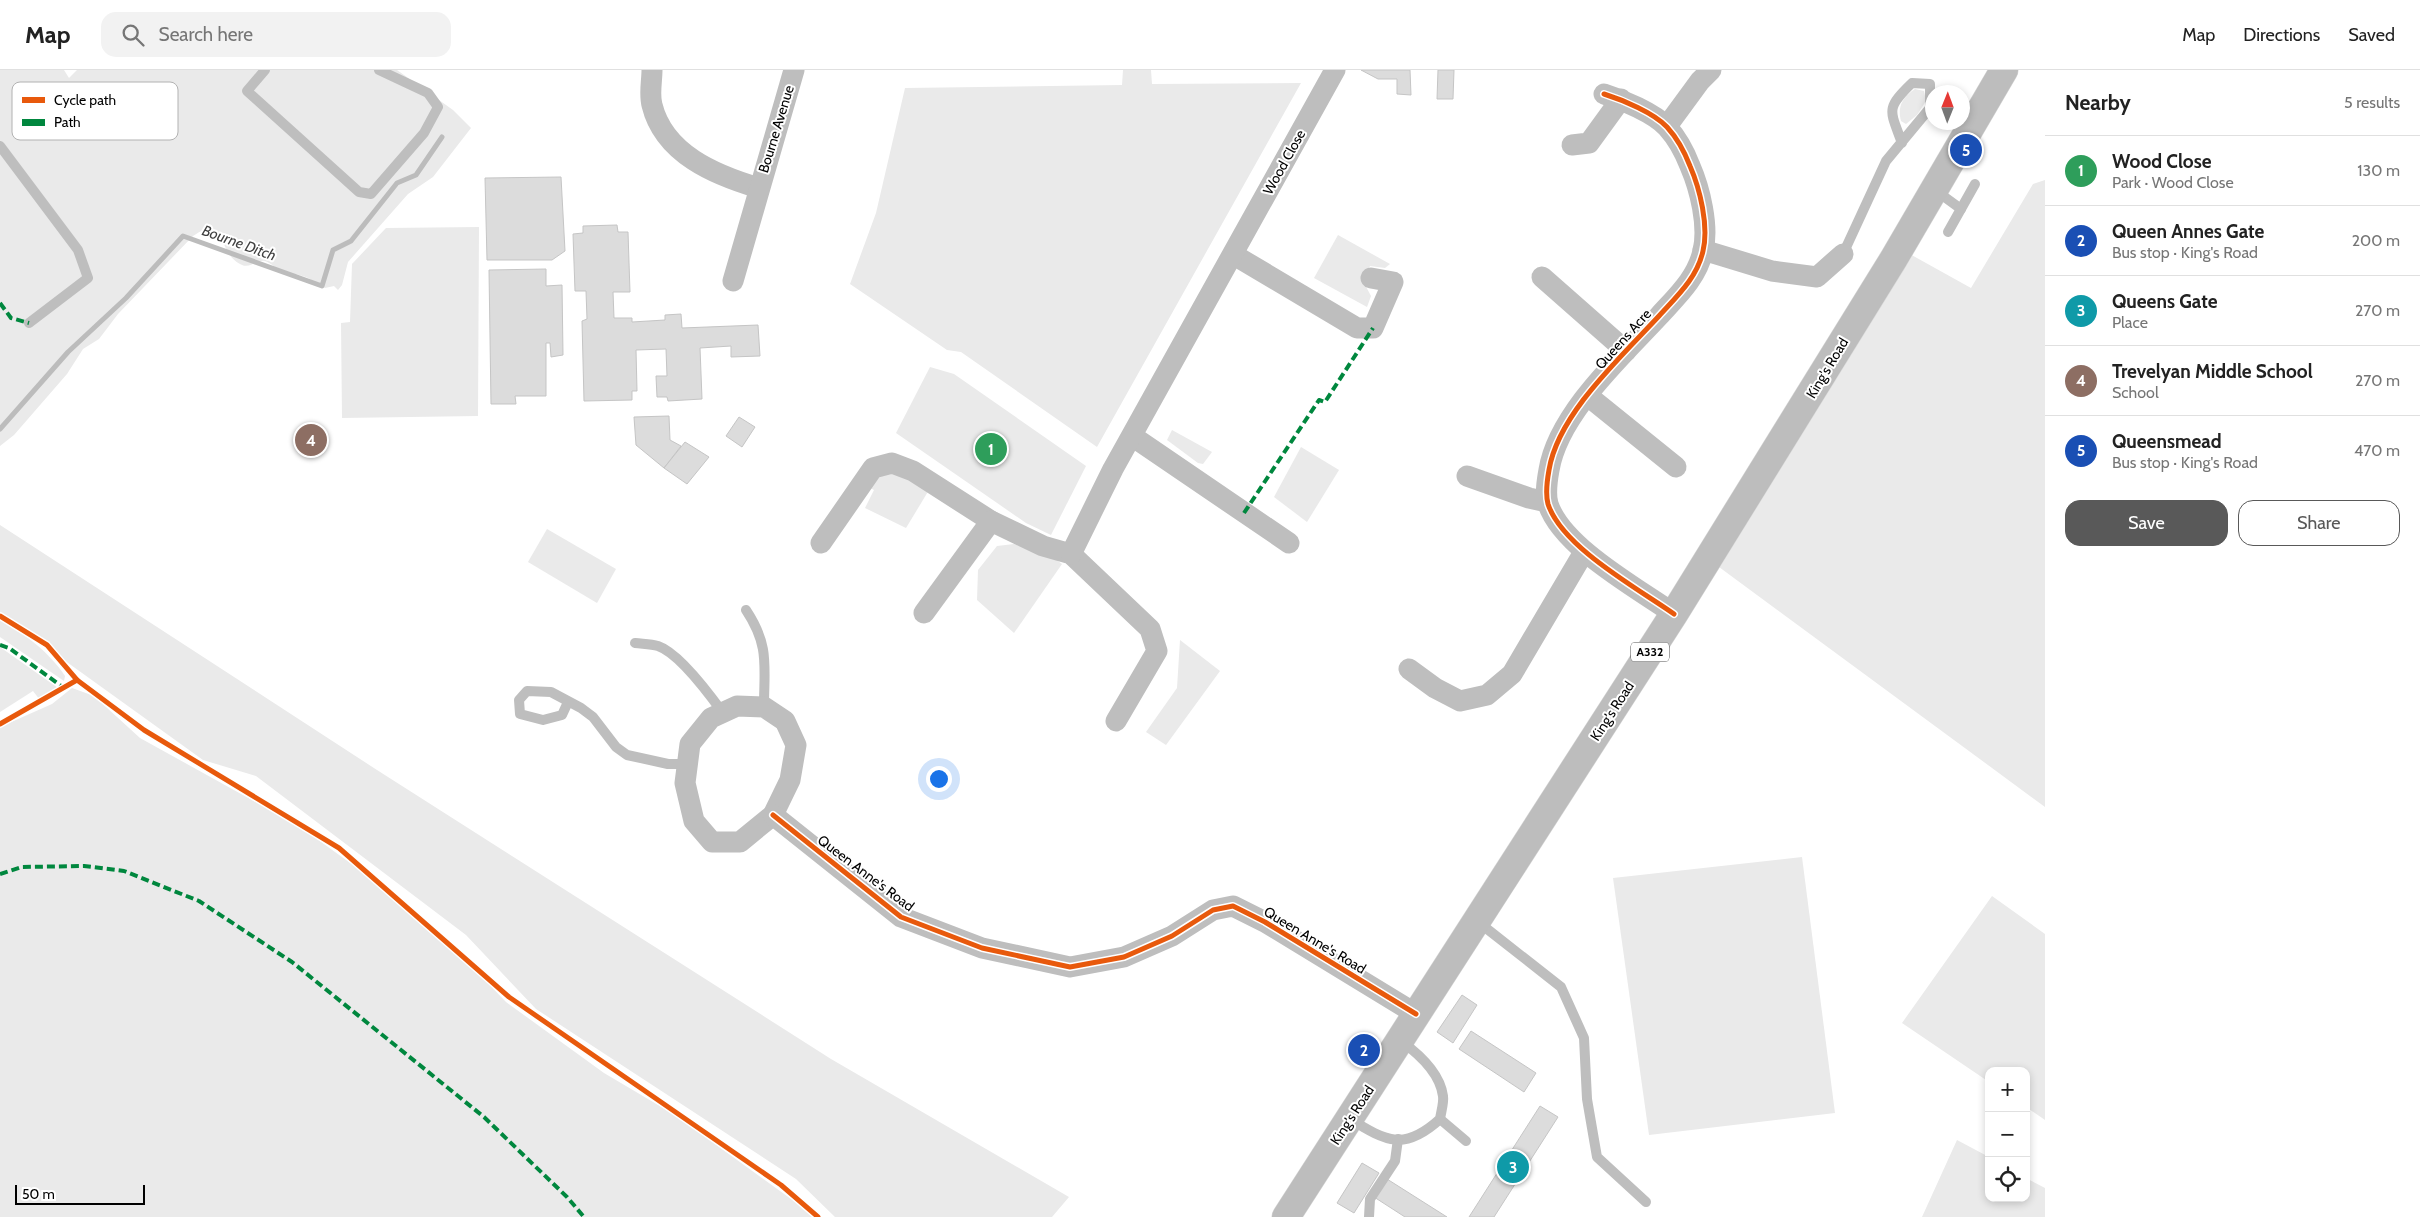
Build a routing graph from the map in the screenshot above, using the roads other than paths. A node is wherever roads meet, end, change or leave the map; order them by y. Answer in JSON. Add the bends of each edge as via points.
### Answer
{"nodes":[{"id":1,"x":264,"y":70,"type":"edge"},
{"id":2,"x":378,"y":70,"type":"edge"},
{"id":3,"x":652,"y":70,"type":"edge"},
{"id":4,"x":794,"y":70,"type":"edge"},
{"id":5,"x":1335,"y":70,"type":"edge"},
{"id":6,"x":1711,"y":70,"type":"edge"},
{"id":7,"x":2004,"y":70,"type":"edge"},
{"id":8,"x":1667,"y":126,"type":"junction"},
{"id":9,"x":1902,"y":143,"type":"junction"},
{"id":10,"x":1572,"y":145,"type":"dead end"},
{"id":11,"x":0,"y":146,"type":"edge"},
{"id":12,"x":1975,"y":184,"type":"dead end"},
{"id":13,"x":759,"y":188,"type":"junction"},
{"id":14,"x":1934,"y":190,"type":"junction"},
{"id":15,"x":1961,"y":209,"type":"junction"},
{"id":16,"x":1948,"y":232,"type":"dead end"},
{"id":17,"x":1703,"y":250,"type":"junction"},
{"id":18,"x":1234,"y":254,"type":"junction"},
{"id":19,"x":1843,"y":254,"type":"joint"},
{"id":20,"x":1542,"y":277,"type":"dead end"},
{"id":21,"x":1371,"y":278,"type":"dead end"},
{"id":22,"x":733,"y":281,"type":"dead end"},
{"id":23,"x":29,"y":324,"type":"dead end"},
{"id":24,"x":1626,"y":351,"type":"junction"},
{"id":25,"x":1588,"y":396,"type":"junction"},
{"id":26,"x":1132,"y":436,"type":"junction"},
{"id":27,"x":1676,"y":467,"type":"dead end"},
{"id":28,"x":1467,"y":476,"type":"dead end"},
{"id":29,"x":1548,"y":502,"type":"junction"},
{"id":30,"x":991,"y":522,"type":"junction"},
{"id":31,"x":821,"y":543,"type":"dead end"},
{"id":32,"x":1289,"y":543,"type":"dead end"},
{"id":33,"x":1584,"y":552,"type":"junction"},
{"id":34,"x":1071,"y":554,"type":"junction"},
{"id":35,"x":746,"y":610,"type":"dead end"},
{"id":36,"x":924,"y":612,"type":"dead end"},
{"id":37,"x":1674,"y":614,"type":"junction"},
{"id":38,"x":635,"y":643,"type":"dead end"},
{"id":39,"x":1409,"y":669,"type":"dead end"},
{"id":40,"x":568,"y":702,"type":"junction"},
{"id":41,"x":764,"y":707,"type":"junction"},
{"id":42,"x":723,"y":713,"type":"junction"},
{"id":43,"x":1116,"y":721,"type":"dead end"},
{"id":44,"x":688,"y":764,"type":"junction"},
{"id":45,"x":773,"y":815,"type":"junction"},
{"id":46,"x":1476,"y":920,"type":"junction"},
{"id":47,"x":1416,"y":1014,"type":"junction"},
{"id":48,"x":1400,"y":1040,"type":"junction"},
{"id":49,"x":1350,"y":1118,"type":"junction"},
{"id":50,"x":1440,"y":1120,"type":"junction"},
{"id":51,"x":1398,"y":1139,"type":"junction"},
{"id":52,"x":1466,"y":1141,"type":"dead end"},
{"id":53,"x":1646,"y":1202,"type":"dead end"},
{"id":54,"x":1286,"y":1217,"type":"edge"},
{"id":55,"x":1369,"y":1217,"type":"edge"}],
"edges":[{"from":1,"to":2,"type":"lane","via":[[248,91],[358,192],[371,194],[424,133],[438,107],[428,93]]},
{"from":3,"to":13,"type":"street","name":"Bourne Avenue","via":[[652,104],[665,133],[696,163],[731,180]]},
{"from":4,"to":13,"type":"street","name":"Bourne Avenue"},
{"from":5,"to":18,"type":"street","name":"Wood Close"},
{"from":6,"to":8,"type":"street"},
{"from":7,"to":14,"type":"main road","name":"King's Road","number":"A332"},
{"from":8,"to":10,"type":"street","name":"Queens Acre","via":[[1612,97],[1589,144]]},
{"from":8,"to":17,"type":"street","name":"Queens Acre","via":[[1685,153],[1698,184],[1704,220]]},
{"from":9,"to":9,"type":"lane","via":[[1930,108],[1930,84],[1912,82],[1894,100],[1892,115]]},
{"from":9,"to":19,"type":"lane","via":[[1886,161]]},
{"from":11,"to":23,"type":"lane","via":[[78,250],[88,278]]},
{"from":12,"to":15,"type":"lane"},
{"from":13,"to":22,"type":"street","name":"Bourne Avenue"},
{"from":14,"to":15,"type":"lane"},
{"from":14,"to":37,"type":"main road","name":"King's Road","number":"A332"},
{"from":15,"to":16,"type":"lane"},
{"from":17,"to":19,"type":"street","via":[[1772,272],[1817,277]]},
{"from":17,"to":24,"type":"street","name":"Queens Acre","via":[[1689,284]]},
{"from":18,"to":21,"type":"street","via":[[1357,328],[1373,328],[1393,282]]},
{"from":18,"to":26,"type":"street","name":"Wood Close"},
{"from":20,"to":24,"type":"street","name":"Queens Acre"},
{"from":24,"to":25,"type":"street","name":"Queens Acre"},
{"from":25,"to":27,"type":"street"},
{"from":25,"to":29,"type":"street","name":"Queens Acre","via":[[1564,427],[1551,456],[1546,488]]},
{"from":26,"to":32,"type":"street"},
{"from":26,"to":34,"type":"street","name":"Wood Close"},
{"from":28,"to":29,"type":"street"},
{"from":29,"to":33,"type":"street","name":"Queens Acre","via":[[1553,518]]},
{"from":30,"to":31,"type":"street","via":[[913,471],[892,463],[873,468]]},
{"from":30,"to":34,"type":"street","via":[[1043,546]]},
{"from":30,"to":36,"type":"street"},
{"from":33,"to":37,"type":"street","name":"Queens Acre"},
{"from":33,"to":39,"type":"street","via":[[1512,674],[1487,695],[1460,700],[1435,688]]},
{"from":34,"to":43,"type":"street","via":[[1150,629],[1157,651]]},
{"from":35,"to":41,"type":"lane","via":[[763,641]]},
{"from":37,"to":46,"type":"main road","name":"King's Road","number":"A332"},
{"from":38,"to":42,"type":"lane","via":[[660,646],[702,685]]},
{"from":40,"to":40,"type":"lane","via":[[551,692],[527,691],[519,700],[520,714],[543,720],[562,715]]},
{"from":40,"to":44,"type":"lane","via":[[593,717],[616,747],[628,755],[668,764]]},
{"from":41,"to":42,"type":"street","via":[[737,706]]},
{"from":41,"to":45,"type":"street","via":[[785,721],[796,745],[790,780]]},
{"from":42,"to":44,"type":"street","via":[[711,718],[690,744]]},
{"from":44,"to":45,"type":"street","via":[[685,783],[694,821],[712,842],[740,842]]},
{"from":45,"to":47,"type":"street","name":"Queen Anne's Road","via":[[901,917],[982,948],[1070,967],[1124,957],[1172,936],[1213,910],[1233,906]]},
{"from":46,"to":47,"type":"main road","name":"King's Road","number":"A332"},
{"from":46,"to":53,"type":"lane","via":[[1561,987],[1584,1038],[1586,1099],[1597,1157]]},
{"from":47,"to":48,"type":"main road","name":"King's Road","number":"A332"},
{"from":48,"to":49,"type":"main road","name":"King's Road","number":"A332"},
{"from":48,"to":50,"type":"lane","via":[[1427,1063],[1435,1077],[1443,1096]]},
{"from":49,"to":51,"type":"lane","via":[[1387,1139]]},
{"from":49,"to":54,"type":"main road","name":"King's Road","number":"A332"},
{"from":50,"to":51,"type":"lane","via":[[1425,1132],[1407,1140]]},
{"from":50,"to":52,"type":"lane"},
{"from":51,"to":55,"type":"lane","via":[[1395,1161],[1370,1199]]}]}
